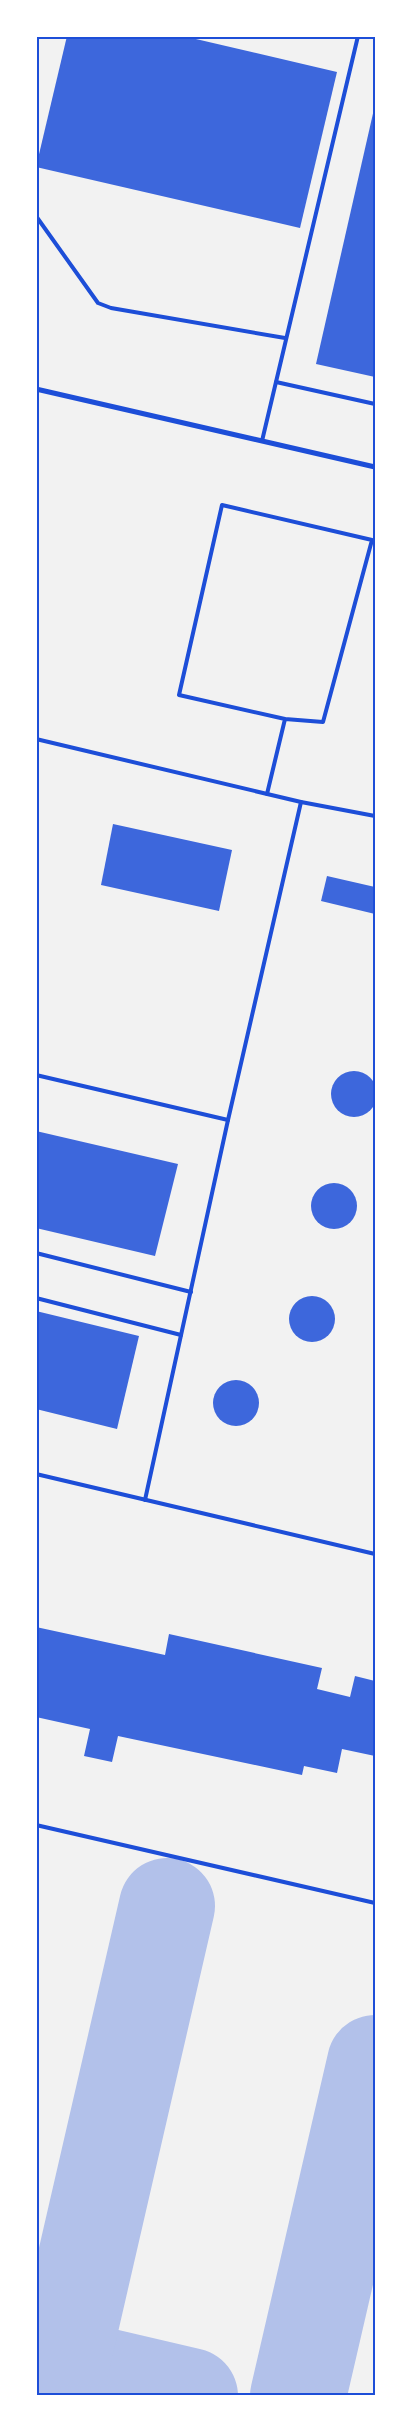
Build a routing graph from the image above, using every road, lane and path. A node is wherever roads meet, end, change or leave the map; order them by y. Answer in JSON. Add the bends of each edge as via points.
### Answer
{"nodes":[{"id":1,"x":358,"y":36,"type":"edge"},
{"id":2,"x":36,"y":216,"type":"edge"},
{"id":3,"x":286,"y":338,"type":"junction"},
{"id":4,"x":276,"y":382,"type":"junction"},
{"id":5,"x":36,"y":389,"type":"edge"},
{"id":6,"x":375,"y":404,"type":"edge"},
{"id":7,"x":262,"y":441,"type":"junction"},
{"id":8,"x":375,"y":467,"type":"edge"},
{"id":9,"x":285,"y":719,"type":"junction"},
{"id":10,"x":36,"y":739,"type":"edge"},
{"id":11,"x":267,"y":794,"type":"junction"},
{"id":12,"x":301,"y":802,"type":"junction"},
{"id":13,"x":375,"y":816,"type":"edge"},
{"id":14,"x":36,"y":1076,"type":"edge"},
{"id":15,"x":228,"y":1120,"type":"junction"},
{"id":16,"x":36,"y":1254,"type":"edge"},
{"id":17,"x":191,"y":1292,"type":"junction"},
{"id":18,"x":36,"y":1298,"type":"edge"},
{"id":19,"x":181,"y":1336,"type":"junction"},
{"id":20,"x":36,"y":1474,"type":"edge"},
{"id":21,"x":145,"y":1500,"type":"junction"},
{"id":22,"x":375,"y":1554,"type":"edge"},
{"id":23,"x":36,"y":1825,"type":"edge"},
{"id":24,"x":375,"y":1903,"type":"edge"}],
"edges":[{"from":1,"to":3,"type":"lane"},
{"from":2,"to":3,"type":"lane","via":[[98,303],[111,308]]},
{"from":3,"to":4,"type":"lane"},
{"from":4,"to":6,"type":"lane"},
{"from":4,"to":7,"type":"lane"},
{"from":5,"to":7,"type":"street"},
{"from":7,"to":8,"type":"street"},
{"from":9,"to":9,"type":"lane","via":[[323,722],[372,540],[222,505],[179,695]]},
{"from":9,"to":11,"type":"lane"},
{"from":10,"to":11,"type":"lane"},
{"from":11,"to":12,"type":"lane"},
{"from":12,"to":13,"type":"lane"},
{"from":12,"to":15,"type":"lane"},
{"from":14,"to":15,"type":"lane"},
{"from":15,"to":17,"type":"lane"},
{"from":16,"to":17,"type":"lane"},
{"from":17,"to":19,"type":"lane"},
{"from":18,"to":19,"type":"lane"},
{"from":19,"to":21,"type":"lane"},
{"from":20,"to":21,"type":"lane"},
{"from":21,"to":22,"type":"lane"},
{"from":23,"to":24,"type":"lane"}]}
